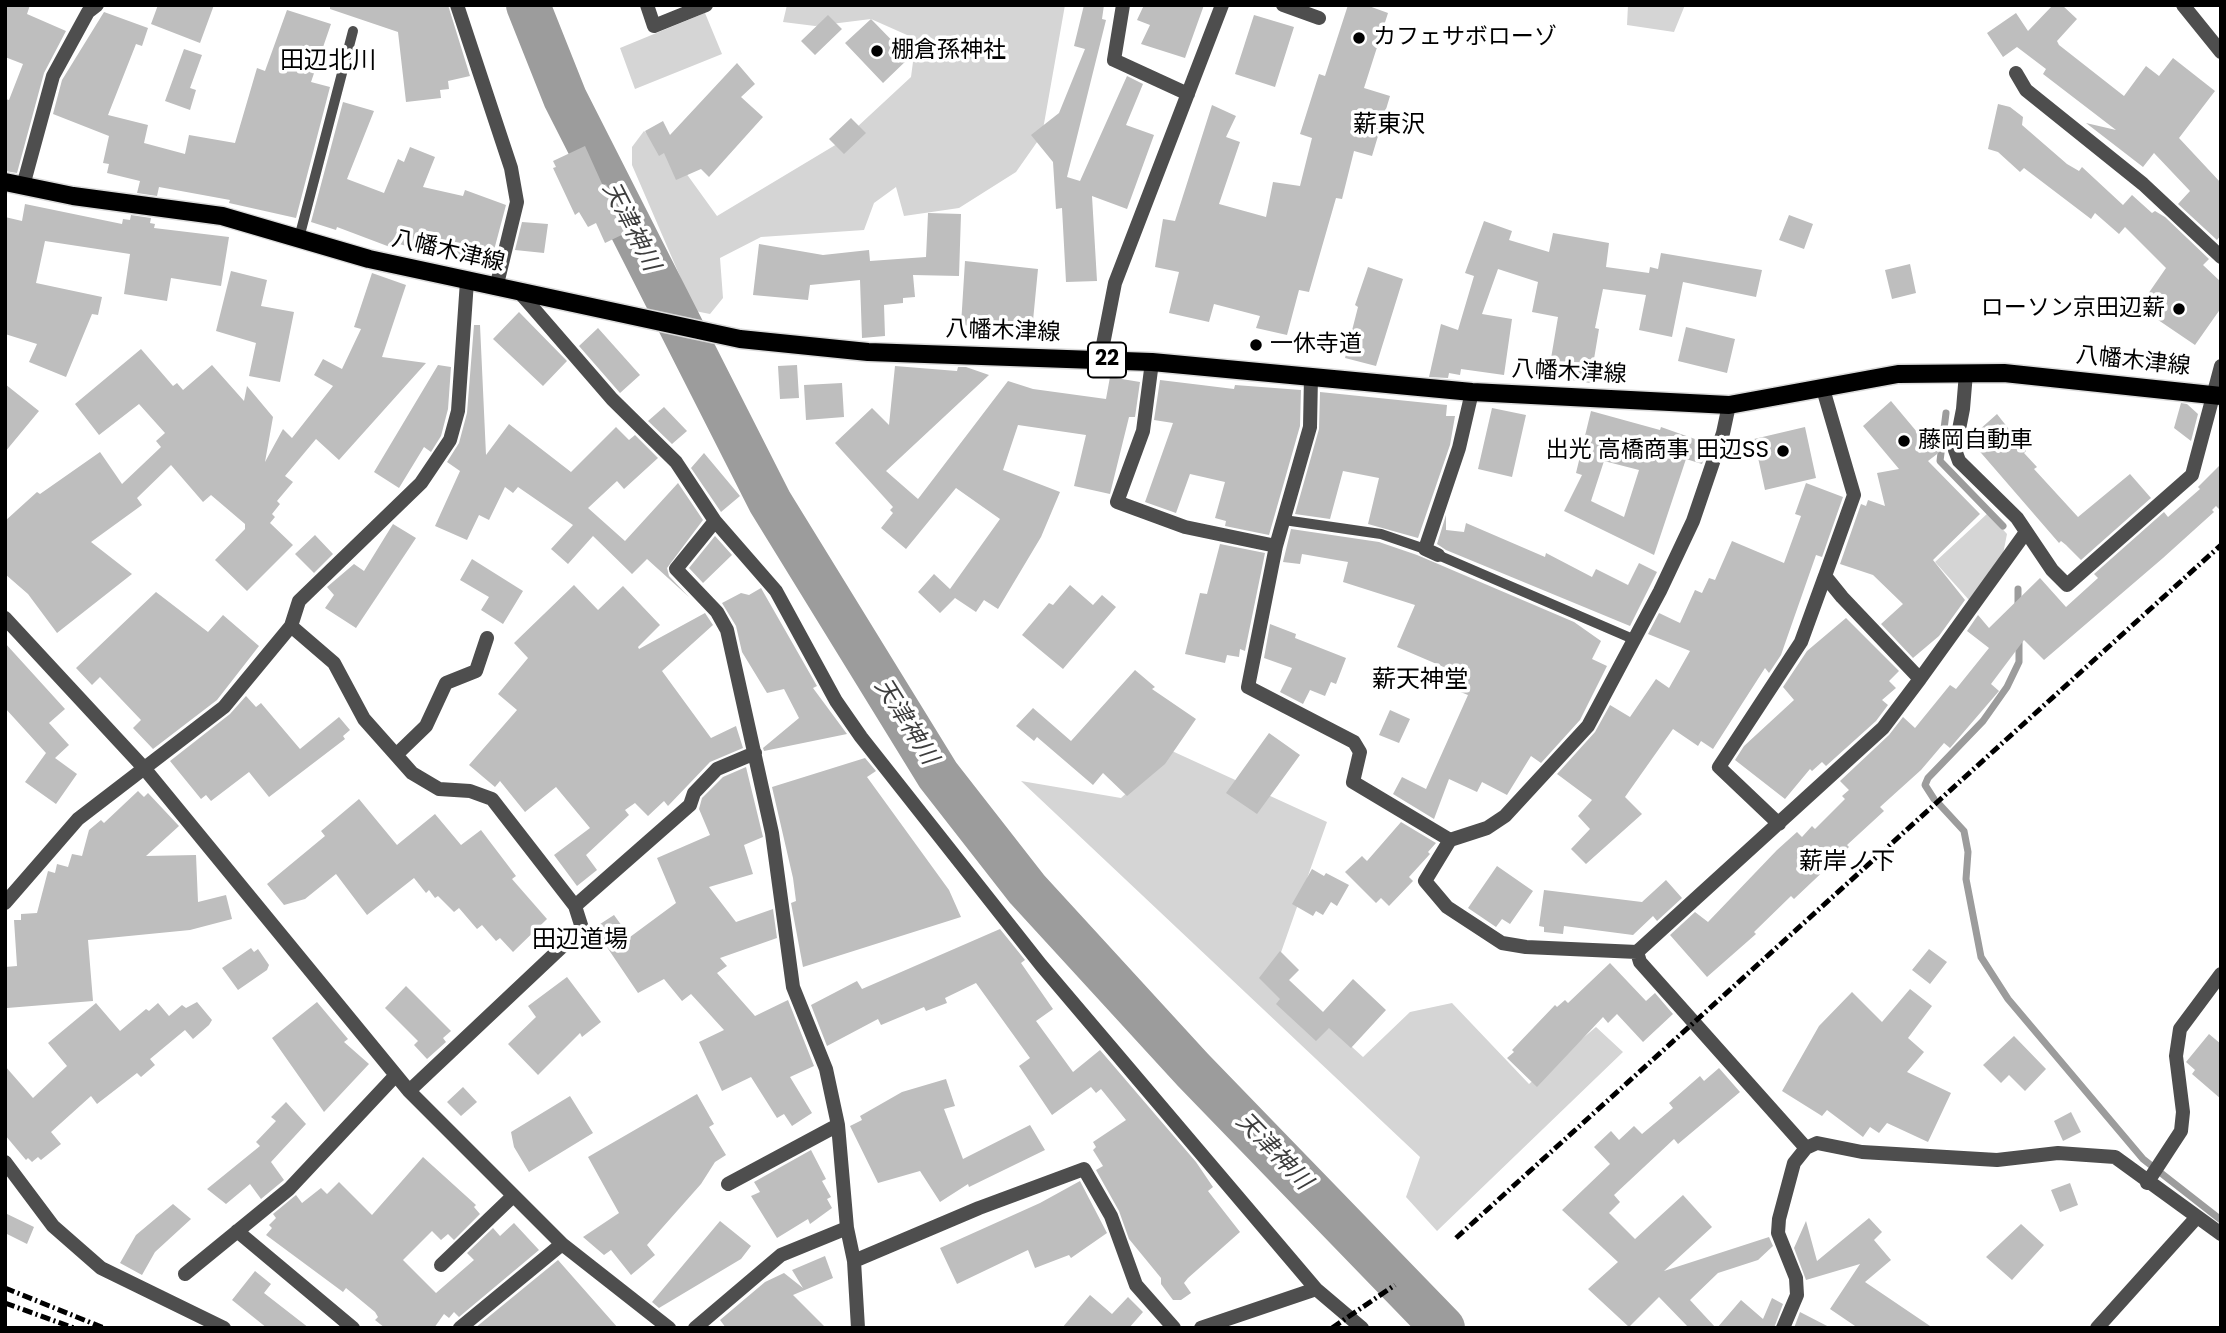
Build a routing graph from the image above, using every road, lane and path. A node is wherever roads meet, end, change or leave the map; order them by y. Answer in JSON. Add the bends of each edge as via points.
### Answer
{"nodes":[{"id":1,"x":97,"y":5,"type":"edge"},
{"id":2,"x":457,"y":5,"type":"edge"},
{"id":3,"x":647,"y":5,"type":"edge"},
{"id":4,"x":706,"y":5,"type":"edge"},
{"id":5,"x":1124,"y":5,"type":"edge"},
{"id":6,"x":1222,"y":5,"type":"edge"},
{"id":7,"x":1283,"y":5,"type":"edge"},
{"id":8,"x":2183,"y":5,"type":"edge"},
{"id":9,"x":1319,"y":18,"type":"dead end"},
{"id":10,"x":353,"y":32,"type":"dead end"},
{"id":11,"x":2221,"y":52,"type":"edge"},
{"id":12,"x":2017,"y":73,"type":"dead end"},
{"id":13,"x":1188,"y":94,"type":"junction"},
{"id":14,"x":5,"y":182,"type":"edge"},
{"id":15,"x":23,"y":186,"type":"junction"},
{"id":16,"x":299,"y":238,"type":"junction"},
{"id":17,"x":2221,"y":257,"type":"edge"},
{"id":18,"x":467,"y":281,"type":"junction"},
{"id":19,"x":496,"y":288,"type":"junction"},
{"id":20,"x":521,"y":294,"type":"junction"},
{"id":21,"x":1100,"y":360,"type":"junction"},
{"id":22,"x":1152,"y":362,"type":"junction"},
{"id":23,"x":2221,"y":366,"type":"edge"},
{"id":24,"x":1966,"y":373,"type":"junction"},
{"id":25,"x":1311,"y":376,"type":"junction"},
{"id":26,"x":1823,"y":389,"type":"junction"},
{"id":27,"x":1472,"y":392,"type":"junction"},
{"id":28,"x":2216,"y":396,"type":"edge"},
{"id":29,"x":1729,"y":405,"type":"junction"},
{"id":30,"x":1284,"y":520,"type":"junction"},
{"id":31,"x":715,"y":521,"type":"junction"},
{"id":32,"x":2026,"y":532,"type":"junction"},
{"id":33,"x":1276,"y":546,"type":"junction"},
{"id":34,"x":1431,"y":552,"type":"junction"},
{"id":35,"x":1825,"y":576,"type":"junction"},
{"id":36,"x":5,"y":618,"type":"edge"},
{"id":37,"x":291,"y":626,"type":"junction"},
{"id":38,"x":487,"y":638,"type":"dead end"},
{"id":39,"x":1633,"y":639,"type":"junction"},
{"id":40,"x":1920,"y":679,"type":"junction"},
{"id":41,"x":755,"y":753,"type":"junction"},
{"id":42,"x":396,"y":755,"type":"junction"},
{"id":43,"x":144,"y":768,"type":"junction"},
{"id":44,"x":1779,"y":824,"type":"junction"},
{"id":45,"x":1450,"y":840,"type":"junction"},
{"id":46,"x":5,"y":903,"type":"edge"},
{"id":47,"x":575,"y":906,"type":"junction"},
{"id":48,"x":1637,"y":952,"type":"junction"},
{"id":49,"x":2221,"y":974,"type":"edge"},
{"id":50,"x":396,"y":1075,"type":"junction"},
{"id":51,"x":410,"y":1091,"type":"junction"},
{"id":52,"x":838,"y":1125,"type":"junction"},
{"id":53,"x":1806,"y":1148,"type":"junction"},
{"id":54,"x":5,"y":1162,"type":"edge"},
{"id":55,"x":2149,"y":1181,"type":"junction"},
{"id":56,"x":728,"y":1184,"type":"dead end"},
{"id":57,"x":512,"y":1197,"type":"junction"},
{"id":58,"x":2197,"y":1217,"type":"junction"},
{"id":59,"x":847,"y":1228,"type":"junction"},
{"id":60,"x":237,"y":1231,"type":"junction"},
{"id":61,"x":2221,"y":1234,"type":"edge"},
{"id":62,"x":562,"y":1244,"type":"junction"},
{"id":63,"x":854,"y":1261,"type":"junction"},
{"id":64,"x":441,"y":1265,"type":"dead end"},
{"id":65,"x":185,"y":1275,"type":"dead end"},
{"id":66,"x":1315,"y":1289,"type":"junction"},
{"id":67,"x":224,"y":1328,"type":"edge"},
{"id":68,"x":353,"y":1328,"type":"edge"},
{"id":69,"x":460,"y":1328,"type":"edge"},
{"id":70,"x":669,"y":1328,"type":"edge"},
{"id":71,"x":695,"y":1328,"type":"edge"},
{"id":72,"x":858,"y":1328,"type":"edge"},
{"id":73,"x":1174,"y":1328,"type":"edge"},
{"id":74,"x":1201,"y":1328,"type":"edge"},
{"id":75,"x":1362,"y":1328,"type":"edge"},
{"id":76,"x":1783,"y":1328,"type":"edge"},
{"id":77,"x":2097,"y":1328,"type":"edge"}],
"edges":[{"from":1,"to":15,"type":"street","via":[[88,12],[53,76]]},
{"from":2,"to":19,"type":"street","via":[[511,168],[517,202]]},
{"from":3,"to":4,"type":"street","via":[[654,26]]},
{"from":5,"to":13,"type":"street","via":[[1114,60]]},
{"from":6,"to":13,"type":"street"},
{"from":7,"to":9,"type":"street"},
{"from":8,"to":11,"type":"street"},
{"from":10,"to":16,"type":"lane"},
{"from":12,"to":17,"type":"street","via":[[2026,90],[2143,184]]},
{"from":13,"to":21,"type":"street","via":[[1115,284]]},
{"from":14,"to":15,"type":"main road","name":"八幡木津線","number":"22"},
{"from":15,"to":16,"type":"main road","name":"八幡木津線","number":"22","via":[[222,216]]},
{"from":16,"to":18,"type":"main road","name":"八幡木津線","number":"22"},
{"from":18,"to":19,"type":"main road","name":"八幡木津線","number":"22"},
{"from":18,"to":37,"type":"street","via":[[458,411],[450,440],[421,483],[299,601]]},
{"from":19,"to":20,"type":"main road","name":"八幡木津線","number":"22"},
{"from":20,"to":21,"type":"main road","name":"八幡木津線","number":"22","via":[[740,339],[867,352]]},
{"from":20,"to":31,"type":"street","via":[[612,399],[676,463]]},
{"from":21,"to":22,"type":"main road","name":"八幡木津線","number":"22"},
{"from":22,"to":25,"type":"main road","name":"八幡木津線","number":"22"},
{"from":22,"to":33,"type":"street","via":[[1143,431],[1117,502],[1185,527]]},
{"from":23,"to":28,"type":"street"},
{"from":24,"to":26,"type":"main road","name":"八幡木津線","number":"22","via":[[1898,374]]},
{"from":24,"to":28,"type":"main road","name":"八幡木津線","number":"22"},
{"from":24,"to":32,"type":"street","via":[[1955,450],[1959,461]]},
{"from":25,"to":27,"type":"main road","name":"八幡木津線","number":"22"},
{"from":25,"to":30,"type":"street","via":[[1310,428]]},
{"from":26,"to":29,"type":"main road","name":"八幡木津線","number":"22"},
{"from":26,"to":35,"type":"street","via":[[1854,495]]},
{"from":27,"to":29,"type":"main road","name":"八幡木津線","number":"22"},
{"from":27,"to":34,"type":"street"},
{"from":28,"to":32,"type":"street","via":[[2192,475],[2067,585]]},
{"from":29,"to":39,"type":"street","via":[[1693,521]]},
{"from":30,"to":33,"type":"street"},
{"from":30,"to":34,"type":"lane","via":[[1381,534]]},
{"from":31,"to":41,"type":"street","via":[[676,569],[717,612],[727,630]]},
{"from":31,"to":66,"type":"street","via":[[776,591],[836,701],[920,813],[1041,965]]},
{"from":32,"to":40,"type":"street"},
{"from":33,"to":45,"type":"street","via":[[1248,687],[1354,742],[1360,752],[1353,782]]},
{"from":34,"to":39,"type":"lane"},
{"from":35,"to":40,"type":"street"},
{"from":35,"to":44,"type":"street","via":[[1801,642],[1719,767]]},
{"from":36,"to":43,"type":"street"},
{"from":37,"to":42,"type":"street","via":[[334,663],[364,719]]},
{"from":37,"to":43,"type":"street","via":[[224,707]]},
{"from":38,"to":42,"type":"street","via":[[476,671],[446,683],[426,726]]},
{"from":39,"to":45,"type":"street","via":[[1588,726],[1568,750],[1505,816],[1487,828]]},
{"from":40,"to":44,"type":"street","via":[[1883,728]]},
{"from":41,"to":47,"type":"street","via":[[717,769],[694,793],[690,804]]},
{"from":41,"to":52,"type":"street","via":[[781,885],[793,987],[826,1069]]},
{"from":42,"to":47,"type":"street","via":[[412,773],[439,789],[470,791],[492,799]]},
{"from":43,"to":46,"type":"street","via":[[78,820]]},
{"from":43,"to":50,"type":"street"},
{"from":44,"to":48,"type":"street"},
{"from":45,"to":48,"type":"street","via":[[1425,881],[1447,907],[1502,943]]},
{"from":47,"to":51,"type":"street","via":[[582,928]]},
{"from":48,"to":53,"type":"street","via":[[1640,962]]},
{"from":49,"to":55,"type":"street","via":[[2180,1029],[2176,1056],[2181,1131]]},
{"from":50,"to":51,"type":"street"},
{"from":50,"to":60,"type":"street","via":[[289,1189]]},
{"from":51,"to":57,"type":"street"},
{"from":52,"to":56,"type":"street"},
{"from":52,"to":59,"type":"street"},
{"from":53,"to":55,"type":"street","via":[[1817,1143],[1862,1152],[1997,1160],[2094,1153],[2115,1157]]},
{"from":53,"to":76,"type":"street","via":[[1794,1163],[1779,1219],[1778,1233],[1796,1278],[1797,1295]]},
{"from":54,"to":67,"type":"street","via":[[53,1226],[101,1268]]},
{"from":55,"to":58,"type":"street"},
{"from":57,"to":62,"type":"street"},
{"from":57,"to":64,"type":"street"},
{"from":58,"to":61,"type":"street"},
{"from":58,"to":77,"type":"street"},
{"from":59,"to":63,"type":"street"},
{"from":59,"to":71,"type":"street","via":[[781,1255]]},
{"from":60,"to":65,"type":"street"},
{"from":60,"to":68,"type":"street"},
{"from":62,"to":69,"type":"street"},
{"from":62,"to":70,"type":"street"},
{"from":63,"to":72,"type":"street"},
{"from":63,"to":73,"type":"street","via":[[1084,1168],[1111,1216],[1136,1285]]},
{"from":66,"to":74,"type":"street"},
{"from":66,"to":75,"type":"street"}]}
